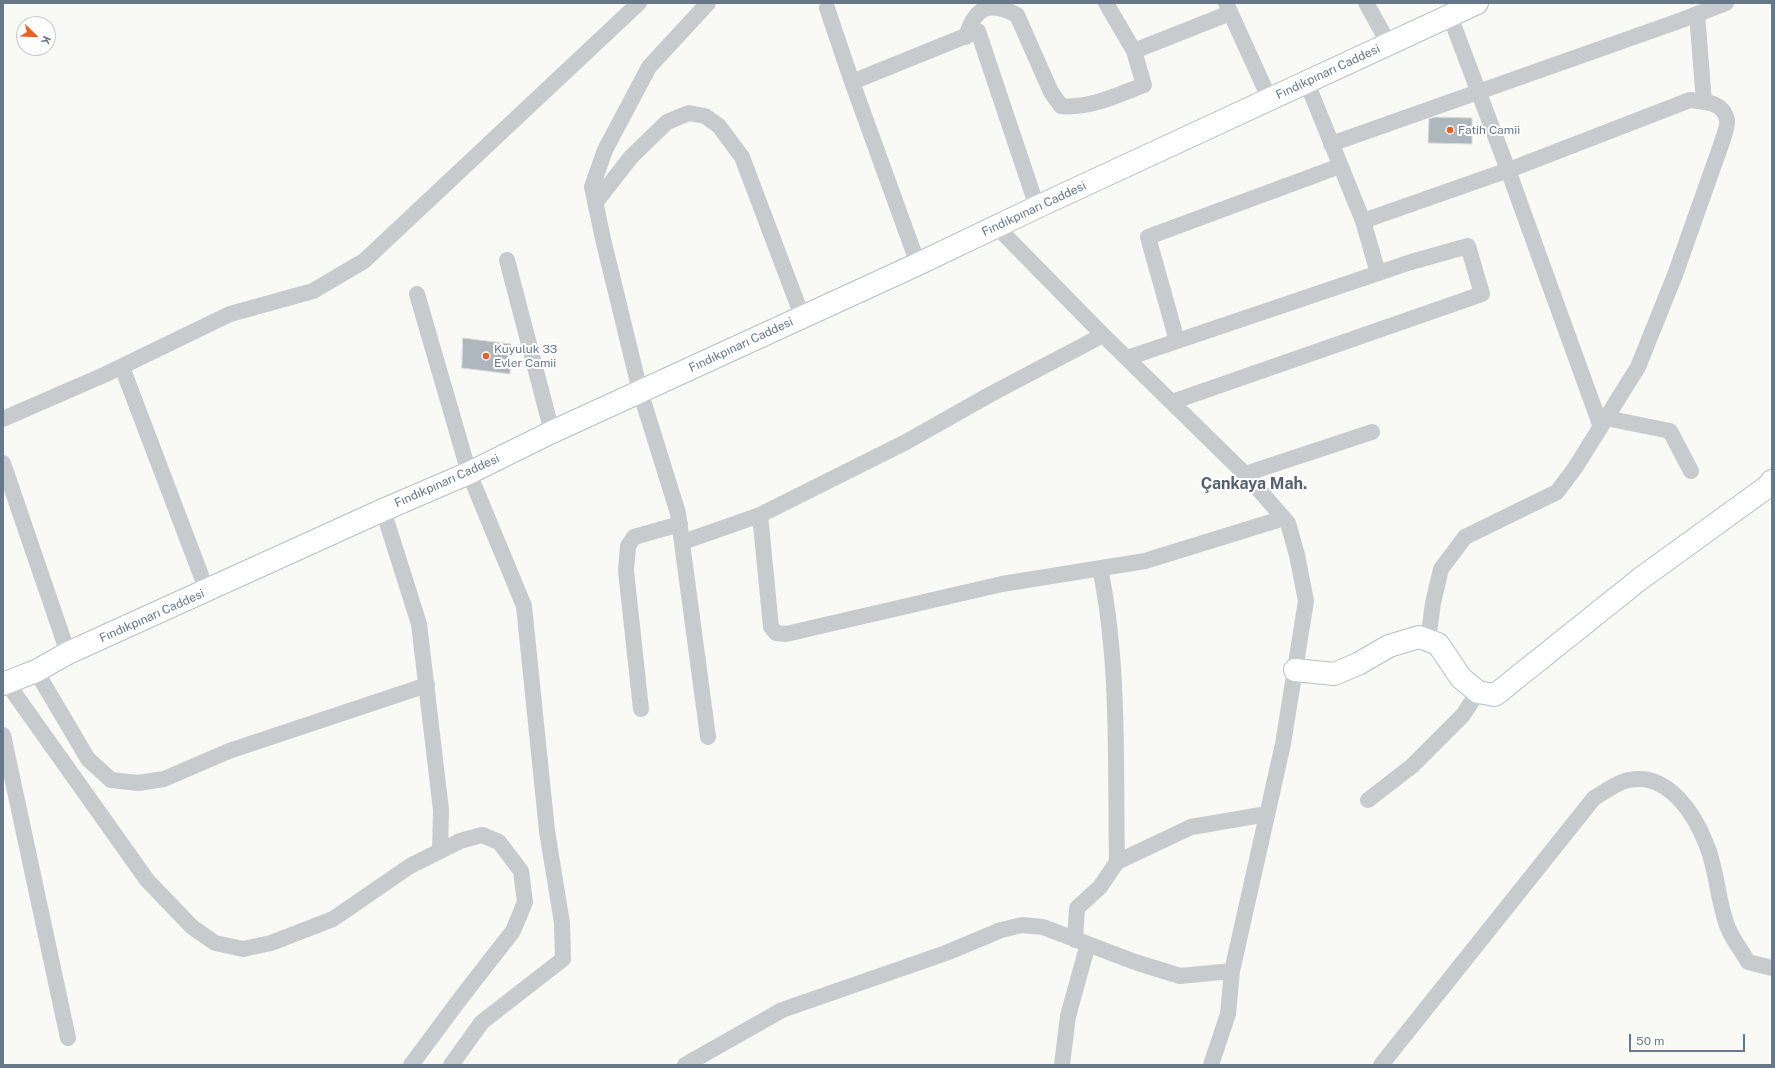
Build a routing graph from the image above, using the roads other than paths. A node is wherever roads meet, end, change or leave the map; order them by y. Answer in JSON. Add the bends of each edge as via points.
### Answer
{"nodes":[{"id":1,"x":639,"y":3,"type":"edge"},
{"id":2,"x":708,"y":3,"type":"edge"},
{"id":3,"x":1106,"y":3,"type":"edge"},
{"id":4,"x":1366,"y":3,"type":"edge"},
{"id":5,"x":1477,"y":3,"type":"edge"},
{"id":6,"x":1726,"y":3,"type":"edge"},
{"id":7,"x":827,"y":8,"type":"dead end"},
{"id":8,"x":1228,"y":8,"type":"edge"},
{"id":9,"x":1697,"y":14,"type":"junction"},
{"id":10,"x":1450,"y":16,"type":"junction"},
{"id":11,"x":966,"y":37,"type":"junction"},
{"id":12,"x":1389,"y":44,"type":"junction"},
{"id":13,"x":1134,"y":51,"type":"junction"},
{"id":14,"x":852,"y":82,"type":"junction"},
{"id":15,"x":1307,"y":83,"type":"junction"},
{"id":16,"x":1479,"y":92,"type":"junction"},
{"id":17,"x":1270,"y":100,"type":"junction"},
{"id":18,"x":1704,"y":102,"type":"junction"},
{"id":19,"x":1331,"y":144,"type":"junction"},
{"id":20,"x":1340,"y":166,"type":"junction"},
{"id":21,"x":1508,"y":170,"type":"junction"},
{"id":22,"x":596,"y":202,"type":"junction"},
{"id":23,"x":1037,"y":207,"type":"junction"},
{"id":24,"x":1363,"y":221,"type":"junction"},
{"id":25,"x":996,"y":226,"type":"junction"},
{"id":26,"x":507,"y":260,"type":"dead end"},
{"id":27,"x":918,"y":264,"type":"junction"},
{"id":28,"x":1378,"y":273,"type":"junction"},
{"id":29,"x":417,"y":294,"type":"dead end"},
{"id":30,"x":802,"y":316,"type":"junction"},
{"id":31,"x":1103,"y":335,"type":"junction"},
{"id":32,"x":1177,"y":341,"type":"junction"},
{"id":33,"x":1128,"y":358,"type":"junction"},
{"id":34,"x":122,"y":367,"type":"junction"},
{"id":35,"x":640,"y":391,"type":"junction"},
{"id":36,"x":1172,"y":402,"type":"junction"},
{"id":37,"x":3,"y":419,"type":"edge"},
{"id":38,"x":1603,"y":422,"type":"junction"},
{"id":39,"x":552,"y":432,"type":"junction"},
{"id":40,"x":1372,"y":432,"type":"dead end"},
{"id":41,"x":3,"y":463,"type":"edge"},
{"id":42,"x":1691,"y":471,"type":"dead end"},
{"id":43,"x":469,"y":473,"type":"junction"},
{"id":44,"x":1245,"y":474,"type":"junction"},
{"id":45,"x":1772,"y":481,"type":"edge"},
{"id":46,"x":383,"y":510,"type":"junction"},
{"id":47,"x":760,"y":515,"type":"junction"},
{"id":48,"x":1284,"y":518,"type":"junction"},
{"id":49,"x":680,"y":524,"type":"junction"},
{"id":50,"x":682,"y":542,"type":"junction"},
{"id":51,"x":1100,"y":568,"type":"junction"},
{"id":52,"x":207,"y":591,"type":"junction"},
{"id":53,"x":1428,"y":640,"type":"junction"},
{"id":54,"x":68,"y":654,"type":"junction"},
{"id":55,"x":1295,"y":670,"type":"junction"},
{"id":56,"x":36,"y":671,"type":"junction"},
{"id":57,"x":5,"y":684,"type":"edge"},
{"id":58,"x":427,"y":685,"type":"junction"},
{"id":59,"x":1478,"y":692,"type":"junction"},
{"id":60,"x":641,"y":709,"type":"dead end"},
{"id":61,"x":3,"y":735,"type":"edge"},
{"id":62,"x":708,"y":737,"type":"dead end"},
{"id":63,"x":1368,"y":800,"type":"dead end"},
{"id":64,"x":1267,"y":814,"type":"junction"},
{"id":65,"x":440,"y":851,"type":"junction"},
{"id":66,"x":1117,"y":862,"type":"junction"},
{"id":67,"x":1081,"y":942,"type":"junction"},
{"id":68,"x":1772,"y":968,"type":"edge"},
{"id":69,"x":1232,"y":971,"type":"junction"},
{"id":70,"x":68,"y":1038,"type":"dead end"},
{"id":71,"x":702,"y":1061,"type":"edge"},
{"id":72,"x":411,"y":1065,"type":"edge"},
{"id":73,"x":451,"y":1065,"type":"edge"},
{"id":74,"x":685,"y":1065,"type":"edge"},
{"id":75,"x":1062,"y":1065,"type":"edge"},
{"id":76,"x":1212,"y":1065,"type":"edge"},
{"id":77,"x":1381,"y":1065,"type":"edge"}],
"edges":[{"from":1,"to":34,"type":"street","via":[[364,261],[313,291],[230,314]]},
{"from":2,"to":22,"type":"street","via":[[649,67],[605,150],[592,187]]},
{"from":3,"to":13,"type":"street"},
{"from":4,"to":12,"type":"street"},
{"from":5,"to":10,"type":"main road","name":"Fındıkpınarı Caddesi"},
{"from":6,"to":9,"type":"street"},
{"from":7,"to":14,"type":"street"},
{"from":8,"to":13,"type":"street"},
{"from":8,"to":17,"type":"street"},
{"from":9,"to":16,"type":"street"},
{"from":9,"to":18,"type":"street"},
{"from":10,"to":12,"type":"main road","name":"Fındıkpınarı Caddesi"},
{"from":10,"to":16,"type":"street"},
{"from":11,"to":13,"type":"street","via":[[970,23],[984,8],[1000,6],[1017,15],[1051,92],[1061,106],[1073,107],[1100,102],[1144,85]]},
{"from":11,"to":14,"type":"street"},
{"from":11,"to":23,"type":"street","via":[[978,31]]},
{"from":12,"to":15,"type":"main road","name":"Fındıkpınarı Caddesi"},
{"from":14,"to":27,"type":"street"},
{"from":15,"to":17,"type":"main road","name":"Fındıkpınarı Caddesi"},
{"from":15,"to":19,"type":"street"},
{"from":16,"to":19,"type":"street"},
{"from":16,"to":21,"type":"street"},
{"from":17,"to":23,"type":"main road","name":"Fındıkpınarı Caddesi"},
{"from":18,"to":21,"type":"street","via":[[1690,100]]},
{"from":18,"to":38,"type":"street","via":[[1720,107],[1727,120],[1722,142],[1675,275],[1638,368]]},
{"from":19,"to":20,"type":"street"},
{"from":20,"to":24,"type":"street"},
{"from":20,"to":32,"type":"street","via":[[1148,237]]},
{"from":21,"to":24,"type":"street"},
{"from":21,"to":38,"type":"street"},
{"from":22,"to":30,"type":"street","via":[[631,157],[667,122],[689,113],[705,116],[719,126],[742,157]]},
{"from":22,"to":35,"type":"street"},
{"from":23,"to":25,"type":"main road","name":"Fındıkpınarı Caddesi"},
{"from":24,"to":28,"type":"street"},
{"from":25,"to":27,"type":"main road","name":"Fındıkpınarı Caddesi"},
{"from":25,"to":31,"type":"street"},
{"from":26,"to":39,"type":"street"},
{"from":27,"to":30,"type":"main road","name":"Fındıkpınarı Caddesi"},
{"from":28,"to":32,"type":"street"},
{"from":28,"to":36,"type":"street","via":[[1468,246],[1482,294]]},
{"from":29,"to":43,"type":"street"},
{"from":30,"to":35,"type":"main road","name":"Fındıkpınarı Caddesi"},
{"from":31,"to":33,"type":"street"},
{"from":31,"to":47,"type":"street","via":[[906,442]]},
{"from":32,"to":33,"type":"street"},
{"from":33,"to":36,"type":"street"},
{"from":34,"to":37,"type":"street"},
{"from":34,"to":52,"type":"street"},
{"from":35,"to":39,"type":"main road","name":"Fındıkpınarı Caddesi"},
{"from":35,"to":49,"type":"street"},
{"from":36,"to":44,"type":"street"},
{"from":38,"to":42,"type":"street","via":[[1670,431]]},
{"from":38,"to":53,"type":"street","via":[[1557,492],[1465,537],[1441,569]]},
{"from":39,"to":43,"type":"main road","name":"Fındıkpınarı Caddesi"},
{"from":40,"to":44,"type":"street"},
{"from":41,"to":54,"type":"street"},
{"from":43,"to":46,"type":"main road","name":"Fındıkpınarı Caddesi"},
{"from":43,"to":73,"type":"street","via":[[524,606],[547,831],[562,922],[563,959],[482,1022]]},
{"from":44,"to":48,"type":"street"},
{"from":45,"to":59,"type":"main road","via":[[1640,579],[1494,695]]},
{"from":46,"to":52,"type":"main road","name":"Fındıkpınarı Caddesi"},
{"from":46,"to":58,"type":"street","via":[[419,624]]},
{"from":47,"to":50,"type":"street"},
{"from":47,"to":51,"type":"street","via":[[771,627],[776,633],[793,632],[1002,584]]},
{"from":48,"to":51,"type":"street","via":[[1145,561]]},
{"from":48,"to":55,"type":"street","via":[[1288,523],[1306,601]]},
{"from":49,"to":50,"type":"street"},
{"from":49,"to":60,"type":"street","via":[[634,537],[628,546],[626,571]]},
{"from":50,"to":62,"type":"street"},
{"from":51,"to":66,"type":"street","via":[[1114,663]]},
{"from":52,"to":54,"type":"main road","name":"Fındıkpınarı Caddesi"},
{"from":53,"to":55,"type":"main road","via":[[1419,637],[1389,646],[1334,674]]},
{"from":53,"to":59,"type":"main road","via":[[1438,644],[1461,678]]},
{"from":54,"to":56,"type":"main road","name":"Fındıkpınarı Caddesi"},
{"from":55,"to":64,"type":"street","via":[[1283,744]]},
{"from":56,"to":57,"type":"main road","name":"Fındıkpınarı Caddesi"},
{"from":56,"to":58,"type":"street","via":[[88,759],[111,780],[138,783],[164,779],[229,751]]},
{"from":57,"to":65,"type":"street","via":[[147,880],[192,927],[215,942],[243,949],[271,943],[333,919],[410,866]]},
{"from":58,"to":65,"type":"street","via":[[441,810]]},
{"from":59,"to":63,"type":"street","via":[[1463,715],[1412,766]]},
{"from":61,"to":70,"type":"street"},
{"from":64,"to":66,"type":"street","via":[[1191,827]]},
{"from":64,"to":69,"type":"street"},
{"from":65,"to":72,"type":"street","via":[[460,841],[482,835],[499,842],[521,871],[525,902],[513,931]]},
{"from":66,"to":67,"type":"street","via":[[1100,887],[1077,908]]},
{"from":67,"to":69,"type":"street","via":[[1180,976]]},
{"from":67,"to":71,"type":"street","via":[[1043,927],[1022,925],[1002,930],[946,953],[782,1010]]},
{"from":67,"to":75,"type":"street"},
{"from":68,"to":77,"type":"street","via":[[1748,962],[1728,928],[1708,846],[1693,816],[1674,794],[1657,782],[1643,778],[1627,780],[1594,798]]},
{"from":69,"to":76,"type":"street","via":[[1228,1014]]},
{"from":71,"to":74,"type":"street"}]}
